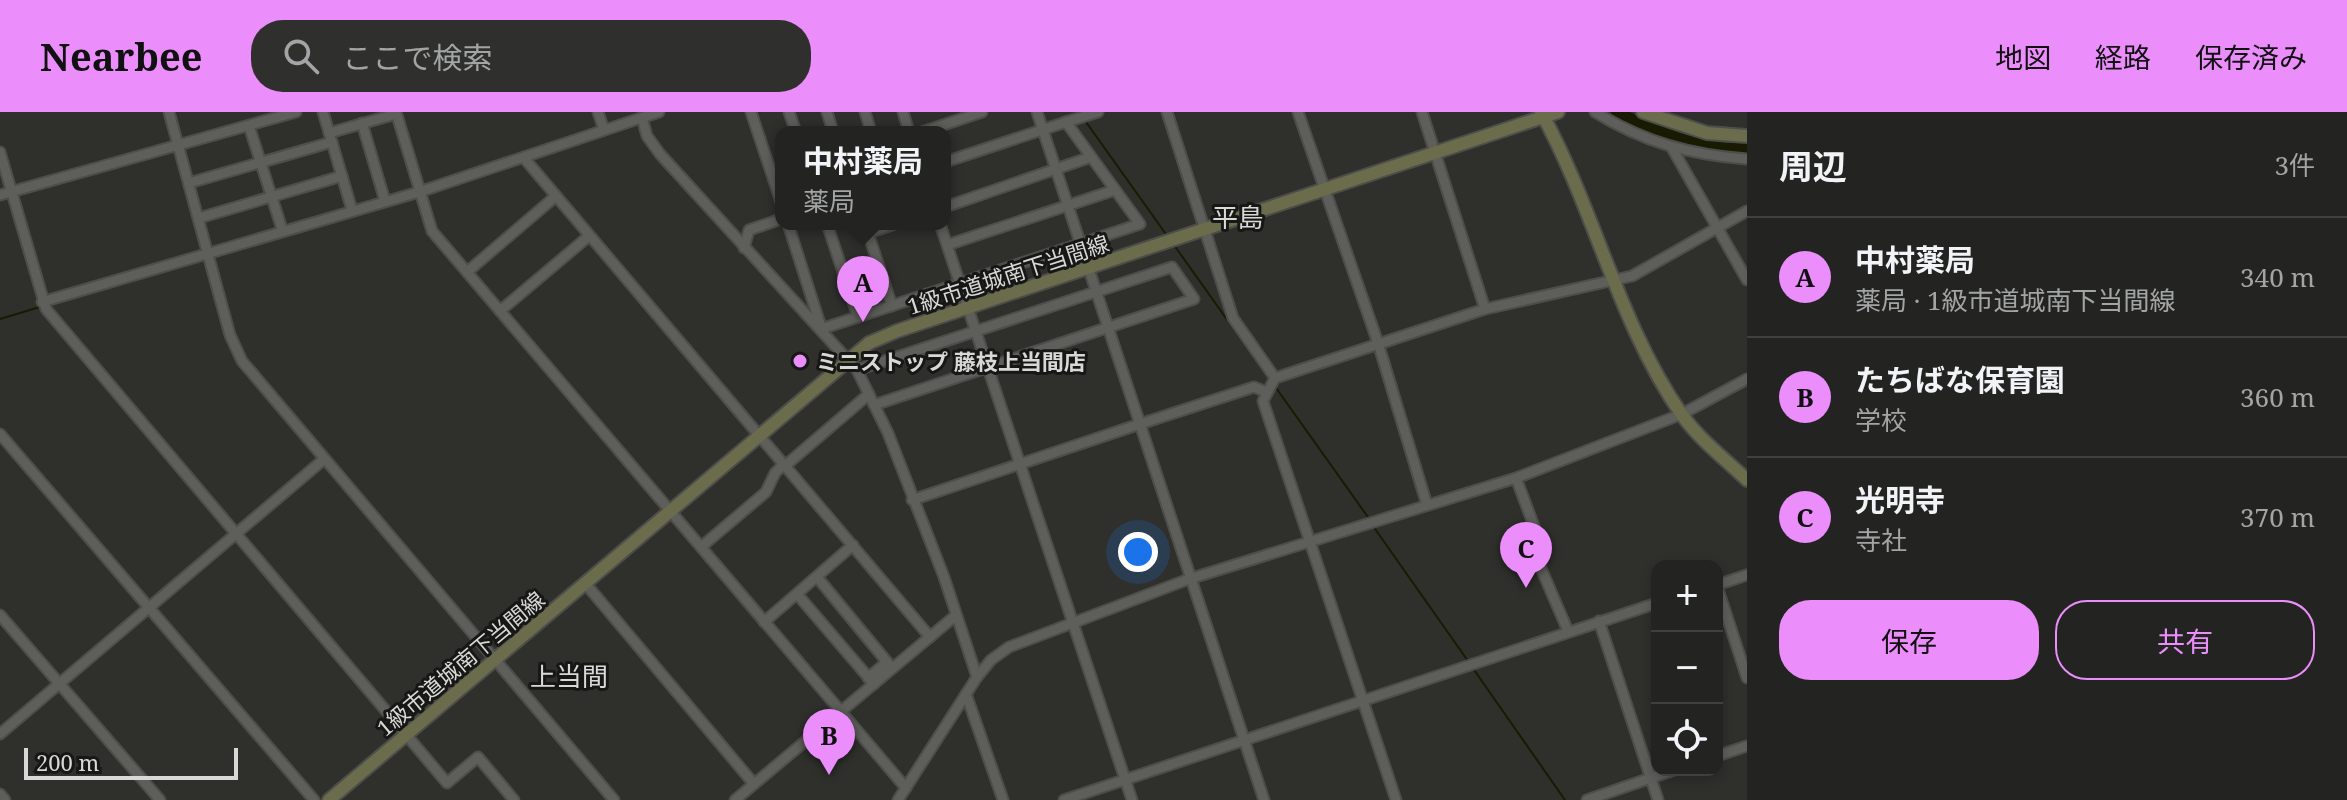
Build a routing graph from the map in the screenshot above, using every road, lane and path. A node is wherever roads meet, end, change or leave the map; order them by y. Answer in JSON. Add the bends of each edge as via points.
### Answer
{"nodes":[{"id":1,"x":169,"y":112,"type":"edge"},
{"id":2,"x":296,"y":112,"type":"edge"},
{"id":3,"x":323,"y":112,"type":"edge"},
{"id":4,"x":598,"y":112,"type":"edge"},
{"id":5,"x":659,"y":112,"type":"edge"},
{"id":6,"x":751,"y":112,"type":"edge"},
{"id":7,"x":982,"y":112,"type":"edge"},
{"id":8,"x":1037,"y":112,"type":"edge"},
{"id":9,"x":1098,"y":112,"type":"edge"},
{"id":10,"x":1167,"y":112,"type":"edge"},
{"id":11,"x":1298,"y":112,"type":"edge"},
{"id":12,"x":1422,"y":112,"type":"edge"},
{"id":13,"x":1558,"y":112,"type":"edge"},
{"id":14,"x":1595,"y":112,"type":"edge"},
{"id":15,"x":1643,"y":112,"type":"edge"},
{"id":16,"x":396,"y":113,"type":"edge"},
{"id":17,"x":1542,"y":114,"type":"edge"},
{"id":18,"x":642,"y":118,"type":"junction"},
{"id":19,"x":1066,"y":122,"type":"junction"},
{"id":20,"x":362,"y":123,"type":"junction"},
{"id":21,"x":249,"y":126,"type":"junction"},
{"id":22,"x":940,"y":126,"type":"edge"},
{"id":23,"x":604,"y":130,"type":"junction"},
{"id":24,"x":1043,"y":130,"type":"junction"},
{"id":25,"x":1747,"y":136,"type":"edge"},
{"id":26,"x":330,"y":138,"type":"junction"},
{"id":27,"x":178,"y":144,"type":"junction"},
{"id":28,"x":1672,"y":148,"type":"junction"},
{"id":29,"x":0,"y":152,"type":"edge"},
{"id":30,"x":1434,"y":154,"type":"junction"},
{"id":31,"x":1091,"y":157,"type":"junction"},
{"id":32,"x":524,"y":158,"type":"junction"},
{"id":33,"x":1747,"y":159,"type":"edge"},
{"id":34,"x":951,"y":160,"type":"edge"},
{"id":35,"x":261,"y":162,"type":"junction"},
{"id":36,"x":1057,"y":169,"type":"junction"},
{"id":37,"x":342,"y":176,"type":"junction"},
{"id":38,"x":189,"y":183,"type":"junction"},
{"id":39,"x":775,"y":184,"type":"edge"},
{"id":40,"x":1115,"y":190,"type":"junction"},
{"id":41,"x":1324,"y":190,"type":"junction"},
{"id":42,"x":11,"y":192,"type":"junction"},
{"id":43,"x":0,"y":195,"type":"edge"},
{"id":44,"x":420,"y":195,"type":"junction"},
{"id":45,"x":556,"y":196,"type":"junction"},
{"id":46,"x":272,"y":197,"type":"junction"},
{"id":47,"x":385,"y":201,"type":"junction"},
{"id":48,"x":951,"y":205,"type":"edge"},
{"id":49,"x":1069,"y":205,"type":"junction"},
{"id":50,"x":352,"y":210,"type":"junction"},
{"id":51,"x":1747,"y":211,"type":"edge"},
{"id":52,"x":199,"y":218,"type":"junction"},
{"id":53,"x":775,"y":221,"type":"edge"},
{"id":54,"x":1717,"y":226,"type":"junction"},
{"id":55,"x":282,"y":229,"type":"junction"},
{"id":56,"x":790,"y":230,"type":"edge"},
{"id":57,"x":829,"y":230,"type":"edge"},
{"id":58,"x":867,"y":230,"type":"edge"},
{"id":59,"x":942,"y":230,"type":"edge"},
{"id":60,"x":1206,"y":230,"type":"junction"},
{"id":61,"x":589,"y":236,"type":"junction"},
{"id":62,"x":1082,"y":244,"type":"junction"},
{"id":63,"x":947,"y":245,"type":"junction"},
{"id":64,"x":744,"y":248,"type":"junction"},
{"id":65,"x":209,"y":257,"type":"junction"},
{"id":66,"x":1090,"y":268,"type":"junction"},
{"id":67,"x":467,"y":272,"type":"junction"},
{"id":68,"x":1747,"y":280,"type":"edge"},
{"id":69,"x":1613,"y":281,"type":"junction"},
{"id":70,"x":960,"y":284,"type":"junction"},
{"id":71,"x":1097,"y":291,"type":"junction"},
{"id":72,"x":44,"y":305,"type":"junction"},
{"id":73,"x":892,"y":306,"type":"junction"},
{"id":74,"x":968,"y":308,"type":"junction"},
{"id":75,"x":1485,"y":309,"type":"junction"},
{"id":76,"x":500,"y":311,"type":"junction"},
{"id":77,"x":858,"y":317,"type":"junction"},
{"id":78,"x":1109,"y":326,"type":"junction"},
{"id":79,"x":822,"y":329,"type":"junction"},
{"id":80,"x":975,"y":331,"type":"junction"},
{"id":81,"x":1378,"y":343,"type":"junction"},
{"id":82,"x":847,"y":360,"type":"junction"},
{"id":83,"x":987,"y":367,"type":"junction"},
{"id":84,"x":857,"y":370,"type":"junction"},
{"id":85,"x":1275,"y":378,"type":"junction"},
{"id":86,"x":1747,"y":379,"type":"edge"},
{"id":87,"x":1266,"y":392,"type":"junction"},
{"id":88,"x":869,"y":394,"type":"junction"},
{"id":89,"x":874,"y":405,"type":"junction"},
{"id":90,"x":1682,"y":414,"type":"junction"},
{"id":91,"x":1140,"y":424,"type":"junction"},
{"id":92,"x":0,"y":434,"type":"edge"},
{"id":93,"x":760,"y":434,"type":"junction"},
{"id":94,"x":323,"y":460,"type":"junction"},
{"id":95,"x":785,"y":464,"type":"junction"},
{"id":96,"x":1020,"y":464,"type":"junction"},
{"id":97,"x":1516,"y":478,"type":"junction"},
{"id":98,"x":1747,"y":480,"type":"edge"},
{"id":99,"x":912,"y":500,"type":"junction"},
{"id":100,"x":1427,"y":505,"type":"junction"},
{"id":101,"x":670,"y":510,"type":"junction"},
{"id":102,"x":237,"y":533,"type":"junction"},
{"id":103,"x":1310,"y":544,"type":"junction"},
{"id":104,"x":853,"y":545,"type":"junction"},
{"id":105,"x":701,"y":547,"type":"junction"},
{"id":106,"x":1747,"y":575,"type":"edge"},
{"id":107,"x":817,"y":577,"type":"junction"},
{"id":108,"x":1189,"y":579,"type":"junction"},
{"id":109,"x":585,"y":583,"type":"junction"},
{"id":110,"x":1723,"y":583,"type":"edge"},
{"id":111,"x":797,"y":594,"type":"junction"},
{"id":112,"x":1723,"y":604,"type":"edge"},
{"id":113,"x":1651,"y":605,"type":"edge"},
{"id":114,"x":148,"y":609,"type":"junction"},
{"id":115,"x":0,"y":615,"type":"edge"},
{"id":116,"x":955,"y":616,"type":"junction"},
{"id":117,"x":1599,"y":621,"type":"junction"},
{"id":118,"x":764,"y":622,"type":"junction"},
{"id":119,"x":1075,"y":625,"type":"junction"},
{"id":120,"x":1568,"y":631,"type":"junction"},
{"id":121,"x":930,"y":637,"type":"junction"},
{"id":122,"x":495,"y":660,"type":"junction"},
{"id":123,"x":890,"y":665,"type":"junction"},
{"id":124,"x":977,"y":677,"type":"junction"},
{"id":125,"x":1747,"y":678,"type":"edge"},
{"id":126,"x":871,"y":681,"type":"junction"},
{"id":127,"x":60,"y":685,"type":"junction"},
{"id":128,"x":966,"y":694,"type":"junction"},
{"id":129,"x":1361,"y":701,"type":"junction"},
{"id":130,"x":841,"y":712,"type":"junction"},
{"id":131,"x":0,"y":734,"type":"edge"},
{"id":132,"x":407,"y":735,"type":"junction"},
{"id":133,"x":1245,"y":740,"type":"junction"},
{"id":134,"x":1747,"y":746,"type":"edge"},
{"id":135,"x":1723,"y":754,"type":"edge"},
{"id":136,"x":1656,"y":776,"type":"edge"},
{"id":137,"x":1650,"y":778,"type":"junction"},
{"id":138,"x":1125,"y":780,"type":"junction"},
{"id":139,"x":754,"y":784,"type":"junction"},
{"id":140,"x":906,"y":788,"type":"junction"},
{"id":141,"x":0,"y":794,"type":"edge"},
{"id":142,"x":5,"y":800,"type":"edge"},
{"id":143,"x":160,"y":800,"type":"edge"},
{"id":144,"x":314,"y":800,"type":"edge"},
{"id":145,"x":329,"y":800,"type":"edge"},
{"id":146,"x":514,"y":800,"type":"edge"},
{"id":147,"x":614,"y":800,"type":"edge"},
{"id":148,"x":735,"y":800,"type":"edge"},
{"id":149,"x":898,"y":800,"type":"edge"},
{"id":150,"x":1003,"y":800,"type":"edge"},
{"id":151,"x":1064,"y":800,"type":"edge"},
{"id":152,"x":1132,"y":800,"type":"edge"},
{"id":153,"x":1264,"y":800,"type":"edge"},
{"id":154,"x":1396,"y":800,"type":"edge"},
{"id":155,"x":1587,"y":800,"type":"edge"},
{"id":156,"x":1658,"y":800,"type":"edge"}],
"edges":[{"from":1,"to":27,"type":"street"},
{"from":2,"to":21,"type":"street"},
{"from":3,"to":26,"type":"street"},
{"from":4,"to":23,"type":"street"},
{"from":5,"to":18,"type":"street"},
{"from":6,"to":39,"type":"street"},
{"from":7,"to":22,"type":"street"},
{"from":8,"to":24,"type":"street"},
{"from":9,"to":19,"type":"street"},
{"from":10,"to":60,"type":"street"},
{"from":11,"to":41,"type":"street"},
{"from":12,"to":30,"type":"street"},
{"from":13,"to":17,"type":"street","name":"1級市道城南下当間線"},
{"from":14,"to":28,"type":"street"},
{"from":15,"to":25,"type":"street","via":[[1707,133]]},
{"from":16,"to":20,"type":"street"},
{"from":16,"to":44,"type":"street"},
{"from":17,"to":30,"type":"street","name":"1級市道城南下当間線"},
{"from":17,"to":69,"type":"street"},
{"from":18,"to":23,"type":"street"},
{"from":18,"to":64,"type":"street","via":[[660,154]]},
{"from":19,"to":24,"type":"street"},
{"from":19,"to":31,"type":"street"},
{"from":20,"to":26,"type":"street"},
{"from":20,"to":47,"type":"street"},
{"from":21,"to":27,"type":"street"},
{"from":21,"to":35,"type":"street"},
{"from":23,"to":32,"type":"street"},
{"from":24,"to":34,"type":"street"},
{"from":24,"to":36,"type":"street"},
{"from":26,"to":35,"type":"street"},
{"from":26,"to":37,"type":"street"},
{"from":27,"to":38,"type":"street"},
{"from":27,"to":42,"type":"street"},
{"from":28,"to":33,"type":"street"},
{"from":28,"to":54,"type":"street"},
{"from":29,"to":42,"type":"street"},
{"from":30,"to":41,"type":"street","name":"1級市道城南下当間線"},
{"from":30,"to":75,"type":"street"},
{"from":31,"to":36,"type":"street"},
{"from":31,"to":40,"type":"street"},
{"from":32,"to":44,"type":"street"},
{"from":32,"to":45,"type":"street"},
{"from":35,"to":38,"type":"street"},
{"from":35,"to":46,"type":"street"},
{"from":36,"to":48,"type":"street"},
{"from":36,"to":49,"type":"street"},
{"from":37,"to":46,"type":"street"},
{"from":37,"to":50,"type":"street"},
{"from":38,"to":52,"type":"street"},
{"from":40,"to":49,"type":"street"},
{"from":40,"to":62,"type":"street","via":[[1140,224]]},
{"from":41,"to":60,"type":"street","name":"1級市道城南下当間線"},
{"from":41,"to":81,"type":"street"},
{"from":42,"to":43,"type":"street"},
{"from":42,"to":72,"type":"street"},
{"from":44,"to":47,"type":"street"},
{"from":44,"to":67,"type":"street","via":[[432,231]]},
{"from":45,"to":61,"type":"street"},
{"from":45,"to":67,"type":"street"},
{"from":46,"to":52,"type":"street"},
{"from":46,"to":55,"type":"street"},
{"from":47,"to":50,"type":"street"},
{"from":49,"to":62,"type":"street"},
{"from":49,"to":63,"type":"street"},
{"from":50,"to":55,"type":"street"},
{"from":51,"to":54,"type":"street"},
{"from":52,"to":65,"type":"street"},
{"from":53,"to":64,"type":"street","via":[[749,230]]},
{"from":54,"to":68,"type":"street"},
{"from":54,"to":69,"type":"street","via":[[1632,276]]},
{"from":55,"to":65,"type":"street"},
{"from":56,"to":79,"type":"street"},
{"from":57,"to":77,"type":"street"},
{"from":58,"to":73,"type":"street"},
{"from":59,"to":63,"type":"street"},
{"from":60,"to":66,"type":"street","name":"1級市道城南下当間線"},
{"from":60,"to":85,"type":"street","via":[[1233,318]]},
{"from":61,"to":76,"type":"street"},
{"from":61,"to":93,"type":"street"},
{"from":62,"to":66,"type":"street"},
{"from":62,"to":70,"type":"street"},
{"from":63,"to":70,"type":"street"},
{"from":64,"to":79,"type":"street"},
{"from":65,"to":72,"type":"street"},
{"from":65,"to":94,"type":"street","via":[[235,349]]},
{"from":66,"to":71,"type":"street"},
{"from":66,"to":74,"type":"street","name":"1級市道城南下当間線"},
{"from":67,"to":76,"type":"street"},
{"from":69,"to":75,"type":"street"},
{"from":69,"to":90,"type":"street","via":[[1647,357]]},
{"from":70,"to":73,"type":"street"},
{"from":70,"to":74,"type":"street"},
{"from":71,"to":78,"type":"street"},
{"from":71,"to":78,"type":"street","via":[[1172,267],[1194,299]]},
{"from":71,"to":80,"type":"street"},
{"from":72,"to":102,"type":"street"},
{"from":73,"to":77,"type":"street"},
{"from":74,"to":80,"type":"street"},
{"from":74,"to":82,"type":"street","name":"1級市道城南下当間線","via":[[881,337]]},
{"from":75,"to":81,"type":"street"},
{"from":76,"to":101,"type":"street"},
{"from":77,"to":79,"type":"street"},
{"from":78,"to":83,"type":"street"},
{"from":78,"to":91,"type":"street"},
{"from":79,"to":82,"type":"street"},
{"from":80,"to":83,"type":"street"},
{"from":80,"to":84,"type":"street"},
{"from":81,"to":85,"type":"street"},
{"from":81,"to":100,"type":"street"},
{"from":82,"to":84,"type":"street"},
{"from":82,"to":93,"type":"street","name":"1級市道城南下当間線"},
{"from":83,"to":89,"type":"street"},
{"from":83,"to":96,"type":"street"},
{"from":84,"to":88,"type":"street"},
{"from":85,"to":87,"type":"street"},
{"from":86,"to":90,"type":"street"},
{"from":87,"to":91,"type":"street","via":[[1254,387]]},
{"from":87,"to":103,"type":"street","via":[[1263,401]]},
{"from":88,"to":89,"type":"street"},
{"from":88,"to":95,"type":"street"},
{"from":89,"to":99,"type":"street"},
{"from":90,"to":97,"type":"street"},
{"from":90,"to":98,"type":"street"},
{"from":91,"to":96,"type":"street"},
{"from":91,"to":108,"type":"street"},
{"from":92,"to":114,"type":"street"},
{"from":93,"to":95,"type":"street"},
{"from":93,"to":101,"type":"street","name":"1級市道城南下当間線"},
{"from":94,"to":102,"type":"street"},
{"from":94,"to":122,"type":"street"},
{"from":95,"to":104,"type":"street"},
{"from":95,"to":105,"type":"street","via":[[766,492]]},
{"from":96,"to":99,"type":"street"},
{"from":96,"to":119,"type":"street"},
{"from":97,"to":100,"type":"street"},
{"from":97,"to":120,"type":"street","via":[[1543,550],[1540,566]]},
{"from":99,"to":116,"type":"street"},
{"from":100,"to":103,"type":"street"},
{"from":101,"to":105,"type":"street"},
{"from":101,"to":109,"type":"street","name":"1級市道城南下当間線"},
{"from":102,"to":114,"type":"street"},
{"from":102,"to":132,"type":"street"},
{"from":103,"to":108,"type":"street"},
{"from":103,"to":129,"type":"street"},
{"from":104,"to":107,"type":"street"},
{"from":104,"to":121,"type":"street"},
{"from":105,"to":118,"type":"street"},
{"from":106,"to":110,"type":"street"},
{"from":107,"to":111,"type":"street"},
{"from":107,"to":123,"type":"street"},
{"from":108,"to":119,"type":"street"},
{"from":108,"to":133,"type":"street"},
{"from":109,"to":122,"type":"street","name":"1級市道城南下当間線"},
{"from":109,"to":139,"type":"street"},
{"from":111,"to":118,"type":"street"},
{"from":111,"to":126,"type":"street"},
{"from":112,"to":125,"type":"street"},
{"from":113,"to":117,"type":"street"},
{"from":114,"to":127,"type":"street"},
{"from":114,"to":144,"type":"street"},
{"from":115,"to":127,"type":"street"},
{"from":116,"to":121,"type":"street"},
{"from":116,"to":124,"type":"street"},
{"from":117,"to":120,"type":"street"},
{"from":117,"to":137,"type":"street"},
{"from":118,"to":130,"type":"street"},
{"from":119,"to":124,"type":"street","via":[[1009,647]]},
{"from":119,"to":138,"type":"street"},
{"from":120,"to":129,"type":"street"},
{"from":121,"to":123,"type":"street"},
{"from":122,"to":132,"type":"street","name":"1級市道城南下当間線"},
{"from":122,"to":147,"type":"street"},
{"from":123,"to":126,"type":"street"},
{"from":124,"to":128,"type":"street"},
{"from":126,"to":130,"type":"street"},
{"from":127,"to":131,"type":"street"},
{"from":127,"to":143,"type":"street"},
{"from":128,"to":140,"type":"street"},
{"from":128,"to":150,"type":"street"},
{"from":129,"to":133,"type":"street"},
{"from":129,"to":154,"type":"street"},
{"from":130,"to":139,"type":"street"},
{"from":130,"to":140,"type":"street"},
{"from":132,"to":145,"type":"street","name":"1級市道城南下当間線"},
{"from":132,"to":146,"type":"street","via":[[447,783],[478,757]]},
{"from":133,"to":138,"type":"street"},
{"from":133,"to":153,"type":"street"},
{"from":134,"to":135,"type":"street"},
{"from":136,"to":137,"type":"street"},
{"from":137,"to":155,"type":"street"},
{"from":137,"to":156,"type":"street"},
{"from":138,"to":151,"type":"street"},
{"from":138,"to":152,"type":"street"},
{"from":139,"to":148,"type":"street"},
{"from":140,"to":149,"type":"street"},
{"from":141,"to":142,"type":"street"}]}
